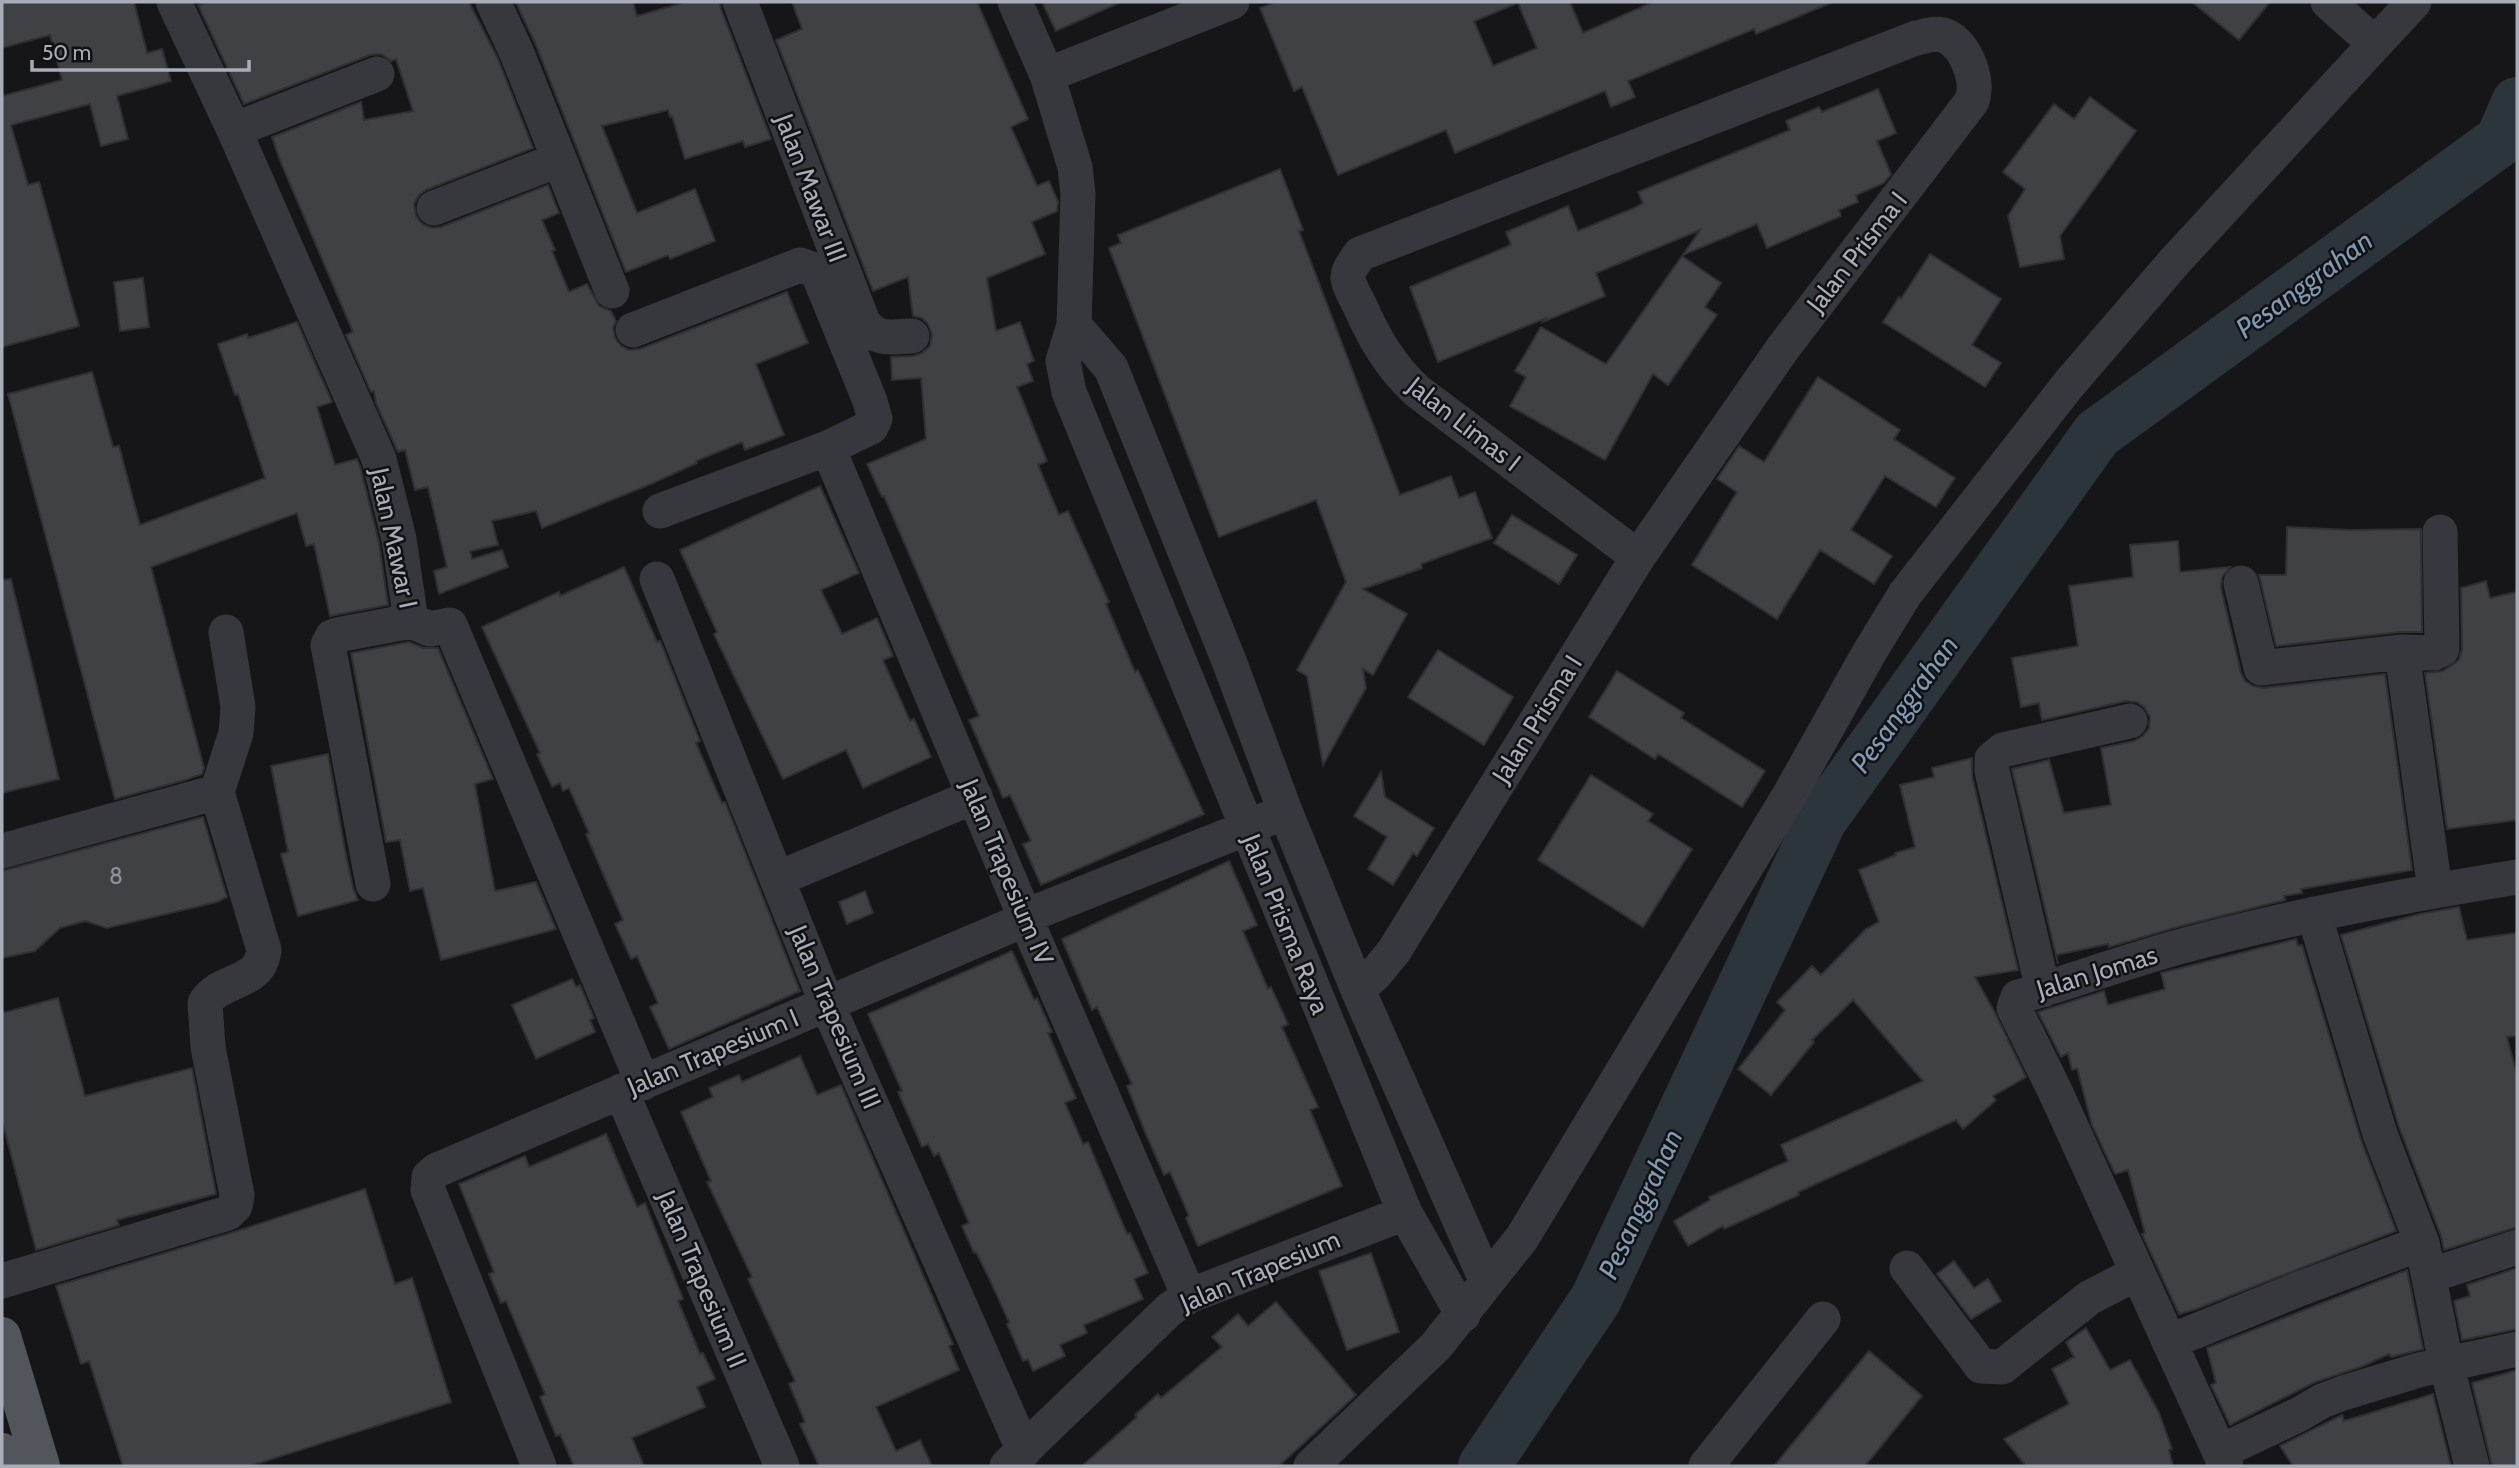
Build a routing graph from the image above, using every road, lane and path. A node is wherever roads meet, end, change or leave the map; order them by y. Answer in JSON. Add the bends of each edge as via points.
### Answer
{"nodes":[{"id":1,"x":174,"y":2,"type":"edge"},
{"id":2,"x":493,"y":2,"type":"edge"},
{"id":3,"x":740,"y":2,"type":"edge"},
{"id":4,"x":1015,"y":2,"type":"edge"},
{"id":5,"x":1232,"y":2,"type":"edge"},
{"id":6,"x":2329,"y":2,"type":"edge"},
{"id":7,"x":2414,"y":2,"type":"edge"},
{"id":8,"x":2375,"y":44,"type":"junction"},
{"id":9,"x":377,"y":74,"type":"dead end"},
{"id":10,"x":1047,"y":75,"type":"junction"},
{"id":11,"x":234,"y":130,"type":"junction"},
{"id":12,"x":558,"y":160,"type":"junction"},
{"id":13,"x":434,"y":208,"type":"dead end"},
{"id":14,"x":1360,"y":254,"type":"joint"},
{"id":15,"x":612,"y":292,"type":"dead end"},
{"id":16,"x":1074,"y":326,"type":"junction"},
{"id":17,"x":633,"y":330,"type":"dead end"},
{"id":18,"x":912,"y":335,"type":"dead end"},
{"id":19,"x":828,"y":448,"type":"junction"},
{"id":20,"x":660,"y":511,"type":"dead end"},
{"id":21,"x":2440,"y":531,"type":"dead end"},
{"id":22,"x":1637,"y":557,"type":"junction"},
{"id":23,"x":657,"y":579,"type":"dead end"},
{"id":24,"x":2241,"y":583,"type":"dead end"},
{"id":25,"x":411,"y":621,"type":"junction"},
{"id":26,"x":226,"y":632,"type":"dead end"},
{"id":27,"x":2402,"y":652,"type":"junction"},
{"id":28,"x":2130,"y":721,"type":"dead end"},
{"id":29,"x":217,"y":792,"type":"junction"},
{"id":30,"x":975,"y":796,"type":"junction"},
{"id":31,"x":1285,"y":811,"type":"junction"},
{"id":32,"x":1247,"y":828,"type":"junction"},
{"id":33,"x":2,"y":851,"type":"edge"},
{"id":34,"x":2517,"y":877,"type":"edge"},
{"id":35,"x":777,"y":879,"type":"junction"},
{"id":36,"x":373,"y":884,"type":"dead end"},
{"id":37,"x":2435,"y":890,"type":"junction"},
{"id":38,"x":2314,"y":914,"type":"junction"},
{"id":39,"x":1026,"y":916,"type":"junction"},
{"id":40,"x":1358,"y":990,"type":"junction"},
{"id":41,"x":2043,"y":990,"type":"junction"},
{"id":42,"x":827,"y":1004,"type":"junction"},
{"id":43,"x":632,"y":1087,"type":"junction"},
{"id":44,"x":1405,"y":1213,"type":"junction"},
{"id":45,"x":2517,"y":1247,"type":"edge"},
{"id":46,"x":2426,"y":1259,"type":"junction"},
{"id":47,"x":1907,"y":1268,"type":"dead end"},
{"id":48,"x":2137,"y":1273,"type":"junction"},
{"id":49,"x":2,"y":1281,"type":"edge"},
{"id":50,"x":1487,"y":1282,"type":"junction"},
{"id":51,"x":1189,"y":1296,"type":"junction"},
{"id":52,"x":1462,"y":1315,"type":"junction"},
{"id":53,"x":1823,"y":1320,"type":"dead end"},
{"id":54,"x":2,"y":1336,"type":"edge"},
{"id":55,"x":2169,"y":1342,"type":"junction"},
{"id":56,"x":2517,"y":1349,"type":"edge"},
{"id":57,"x":2446,"y":1363,"type":"junction"},
{"id":58,"x":2,"y":1452,"type":"edge"},
{"id":59,"x":1016,"y":1458,"type":"edge"},
{"id":60,"x":2223,"y":1459,"type":"edge"},
{"id":61,"x":6,"y":1466,"type":"edge"},
{"id":62,"x":41,"y":1466,"type":"edge"},
{"id":63,"x":539,"y":1466,"type":"edge"},
{"id":64,"x":782,"y":1466,"type":"edge"},
{"id":65,"x":1311,"y":1466,"type":"edge"},
{"id":66,"x":1706,"y":1466,"type":"edge"},
{"id":67,"x":2472,"y":1466,"type":"edge"}],
"edges":[{"from":1,"to":11,"type":"street","name":"Jalan Mawar I"},
{"from":2,"to":12,"type":"street"},
{"from":3,"to":18,"type":"street","name":"Jalan Mawar III","via":[[863,322],[870,332],[884,337]]},
{"from":4,"to":10,"type":"street","name":"Jalan Prisma Raya"},
{"from":5,"to":10,"type":"street"},
{"from":6,"to":8,"type":"street"},
{"from":7,"to":8,"type":"street"},
{"from":8,"to":50,"type":"street","via":[[2078,374],[1905,594],[1522,1238]]},
{"from":9,"to":11,"type":"street"},
{"from":10,"to":16,"type":"street","name":"Jalan Prisma Raya","via":[[1075,167],[1078,194]]},
{"from":11,"to":25,"type":"street","name":"Jalan Mawar I","via":[[379,459],[399,539]]},
{"from":12,"to":13,"type":"street"},
{"from":12,"to":15,"type":"street"},
{"from":14,"to":22,"type":"street","name":"Jalan Limas I","via":[[1349,269],[1348,280],[1371,332],[1402,377]]},
{"from":14,"to":22,"type":"street","name":"Jalan Prisma I","via":[[1916,38],[1947,36],[1960,48],[1974,75],[1972,100],[1783,348]]},
{"from":16,"to":31,"type":"street","name":"Jalan Prisma Raya","via":[[1111,368]]},
{"from":16,"to":32,"type":"street","name":"Jalan Prisma Raya","via":[[1063,361],[1069,392]]},
{"from":17,"to":19,"type":"street","name":"Jalan Mawar III","via":[[800,265],[817,271],[876,419],[871,427]]},
{"from":19,"to":20,"type":"street"},
{"from":19,"to":30,"type":"street","name":"Jalan Trapesium IV"},
{"from":21,"to":27,"type":"street","via":[[2442,649],[2439,653]]},
{"from":22,"to":40,"type":"street","name":"Jalan Prisma I","via":[[1394,951]]},
{"from":23,"to":35,"type":"street","name":"Jalan Trapesium III"},
{"from":24,"to":27,"type":"street","via":[[2261,668]]},
{"from":25,"to":36,"type":"street","via":[[337,635],[328,645]]},
{"from":25,"to":43,"type":"street","name":"Jalan Mawar I","via":[[430,629],[450,625]]},
{"from":26,"to":29,"type":"street","via":[[238,707],[236,733]]},
{"from":27,"to":37,"type":"street"},
{"from":28,"to":41,"type":"street","via":[[2003,750],[1992,759]]},
{"from":29,"to":33,"type":"street"},
{"from":29,"to":49,"type":"street","via":[[264,950],[262,964],[253,973],[214,991],[205,1003],[208,1047],[237,1195],[234,1206],[228,1213]]},
{"from":30,"to":35,"type":"street"},
{"from":30,"to":39,"type":"street","name":"Jalan Trapesium IV"},
{"from":31,"to":32,"type":"street","name":"Jalan Trapesium I"},
{"from":31,"to":40,"type":"street","name":"Jalan Prisma Raya"},
{"from":32,"to":39,"type":"street","name":"Jalan Trapesium I"},
{"from":32,"to":44,"type":"street","name":"Jalan Prisma Raya"},
{"from":34,"to":37,"type":"street","name":"Jalan Jomas"},
{"from":35,"to":42,"type":"street","name":"Jalan Trapesium III"},
{"from":37,"to":38,"type":"street","name":"Jalan Jomas"},
{"from":38,"to":41,"type":"street","name":"Jalan Jomas","via":[[2181,946]]},
{"from":38,"to":46,"type":"street","via":[[2380,1134]]},
{"from":39,"to":42,"type":"street","name":"Jalan Trapesium I"},
{"from":39,"to":51,"type":"street","name":"Jalan Trapesium IV"},
{"from":40,"to":50,"type":"street","name":"Jalan Prisma Raya"},
{"from":41,"to":48,"type":"street","name":"Jalan Jomas","via":[[2018,997],[2014,1009]]},
{"from":42,"to":43,"type":"street","name":"Jalan Trapesium I"},
{"from":42,"to":59,"type":"street","name":"Jalan Trapesium III"},
{"from":43,"to":63,"type":"street","name":"Jalan Trapesium I","via":[[429,1177],[428,1190]]},
{"from":43,"to":64,"type":"street","name":"Jalan Trapesium II"},
{"from":44,"to":51,"type":"street","name":"Jalan Trapesium"},
{"from":44,"to":52,"type":"street","name":"Jalan Prisma Raya"},
{"from":45,"to":46,"type":"street"},
{"from":46,"to":55,"type":"street","via":[[2299,1289]]},
{"from":46,"to":57,"type":"street"},
{"from":47,"to":48,"type":"street","via":[[1981,1366],[1989,1367],[2002,1367],[2089,1298]]},
{"from":48,"to":55,"type":"street","name":"Jalan Jomas"},
{"from":50,"to":52,"type":"street"},
{"from":51,"to":59,"type":"street","name":"Jalan Trapesium"},
{"from":52,"to":65,"type":"street","via":[[1436,1346]]},
{"from":53,"to":66,"type":"street"},
{"from":54,"to":62,"type":"main road"},
{"from":55,"to":60,"type":"street","name":"Jalan Jomas"},
{"from":56,"to":57,"type":"street"},
{"from":57,"to":60,"type":"street","via":[[2322,1401]]},
{"from":57,"to":67,"type":"street"},
{"from":58,"to":61,"type":"main road"}]}
